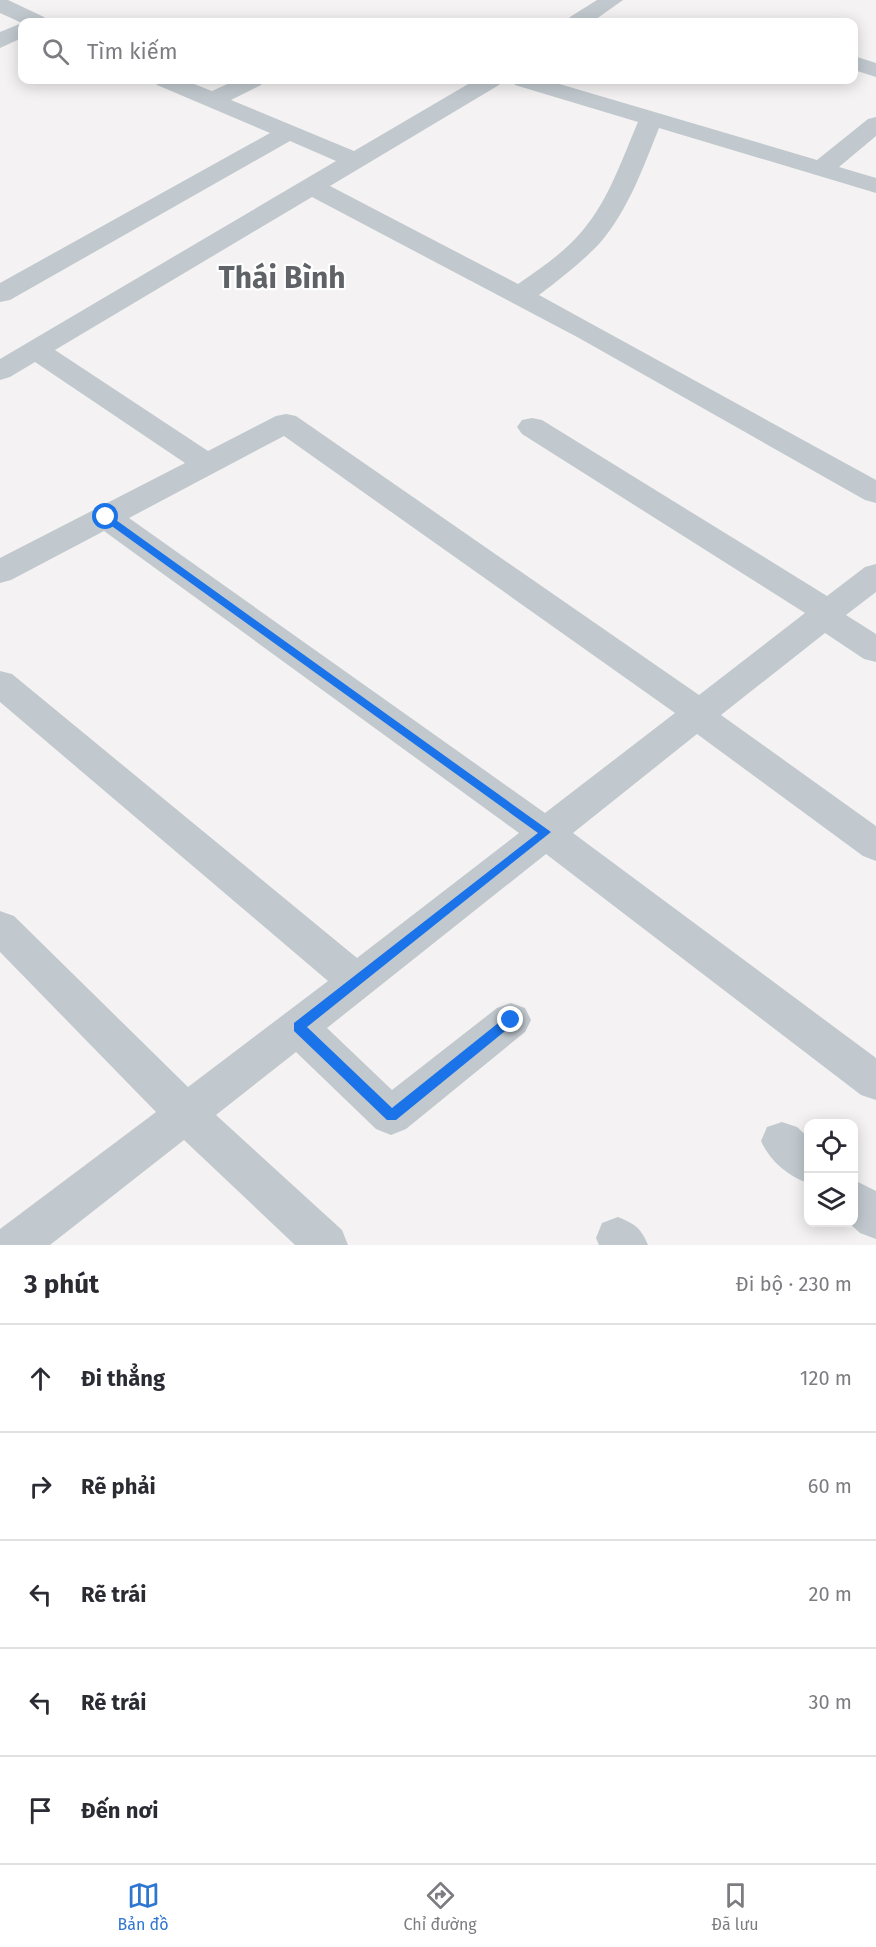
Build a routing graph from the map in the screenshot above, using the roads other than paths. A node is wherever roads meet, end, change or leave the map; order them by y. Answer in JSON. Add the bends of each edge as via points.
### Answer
{"nodes":[{"id":1,"x":612,"y":0,"type":"edge"},
{"id":2,"x":0,"y":5,"type":"edge"},
{"id":3,"x":28,"y":18,"type":"edge"},
{"id":4,"x":584,"y":18,"type":"edge"},
{"id":5,"x":18,"y":32,"type":"edge"},
{"id":6,"x":0,"y":41,"type":"edge"},
{"id":7,"x":858,"y":64,"type":"edge"},
{"id":8,"x":876,"y":70,"type":"edge"},
{"id":9,"x":174,"y":84,"type":"edge"},
{"id":10,"x":246,"y":84,"type":"edge"},
{"id":11,"x":484,"y":84,"type":"edge"},
{"id":12,"x":536,"y":84,"type":"edge"},
{"id":13,"x":212,"y":100,"type":"junction"},
{"id":14,"x":651,"y":118,"type":"junction"},
{"id":15,"x":876,"y":124,"type":"edge"},
{"id":16,"x":287,"y":133,"type":"junction"},
{"id":17,"x":354,"y":160,"type":"junction"},
{"id":18,"x":821,"y":169,"type":"junction"},
{"id":19,"x":311,"y":186,"type":"junction"},
{"id":20,"x":876,"y":186,"type":"edge"},
{"id":21,"x":0,"y":294,"type":"edge"},
{"id":22,"x":520,"y":296,"type":"junction"},
{"id":23,"x":35,"y":350,"type":"junction"},
{"id":24,"x":0,"y":371,"type":"edge"},
{"id":25,"x":532,"y":427,"type":"dead end"},
{"id":26,"x":207,"y":464,"type":"junction"},
{"id":27,"x":876,"y":494,"type":"edge"},
{"id":28,"x":106,"y":517,"type":"junction"},
{"id":29,"x":0,"y":572,"type":"edge"},
{"id":30,"x":876,"y":575,"type":"edge"},
{"id":31,"x":826,"y":614,"type":"junction"},
{"id":32,"x":876,"y":650,"type":"edge"},
{"id":33,"x":0,"y":683,"type":"edge"},
{"id":34,"x":698,"y":714,"type":"junction"},
{"id":35,"x":546,"y":832,"type":"junction"},
{"id":36,"x":876,"y":846,"type":"edge"},
{"id":37,"x":0,"y":927,"type":"edge"},
{"id":38,"x":357,"y":982,"type":"junction"},
{"id":39,"x":511,"y":1020,"type":"dead end"},
{"id":40,"x":298,"y":1027,"type":"junction"},
{"id":41,"x":876,"y":1082,"type":"edge"},
{"id":42,"x":185,"y":1113,"type":"junction"},
{"id":43,"x":858,"y":1203,"type":"edge"},
{"id":44,"x":876,"y":1218,"type":"edge"},
{"id":45,"x":15,"y":1245,"type":"edge"},
{"id":46,"x":326,"y":1245,"type":"edge"}],
"edges":[{"from":1,"to":4,"type":"street"},
{"from":2,"to":3,"type":"street"},
{"from":5,"to":6,"type":"street"},
{"from":7,"to":8,"type":"street"},
{"from":9,"to":13,"type":"street"},
{"from":10,"to":13,"type":"street"},
{"from":11,"to":17,"type":"street"},
{"from":12,"to":14,"type":"street"},
{"from":13,"to":16,"type":"street"},
{"from":14,"to":18,"type":"street"},
{"from":14,"to":22,"type":"street","via":[[599,227],[579,250]]},
{"from":15,"to":18,"type":"street"},
{"from":16,"to":17,"type":"street"},
{"from":16,"to":21,"type":"street"},
{"from":17,"to":19,"type":"street"},
{"from":18,"to":20,"type":"street"},
{"from":19,"to":22,"type":"street"},
{"from":19,"to":23,"type":"street"},
{"from":22,"to":27,"type":"street"},
{"from":23,"to":24,"type":"street"},
{"from":23,"to":26,"type":"street"},
{"from":25,"to":31,"type":"street"},
{"from":26,"to":28,"type":"street"},
{"from":26,"to":34,"type":"street","via":[[286,423]]},
{"from":28,"to":29,"type":"street"},
{"from":28,"to":35,"type":"street"},
{"from":30,"to":31,"type":"street"},
{"from":31,"to":32,"type":"street"},
{"from":31,"to":34,"type":"street"},
{"from":33,"to":38,"type":"street"},
{"from":34,"to":35,"type":"street"},
{"from":34,"to":36,"type":"street"},
{"from":35,"to":38,"type":"street"},
{"from":35,"to":41,"type":"street"},
{"from":37,"to":42,"type":"street"},
{"from":38,"to":40,"type":"street"},
{"from":39,"to":40,"type":"street","via":[[391,1116]]},
{"from":40,"to":42,"type":"street"},
{"from":42,"to":45,"type":"street"},
{"from":42,"to":46,"type":"street"},
{"from":43,"to":44,"type":"street"}]}
